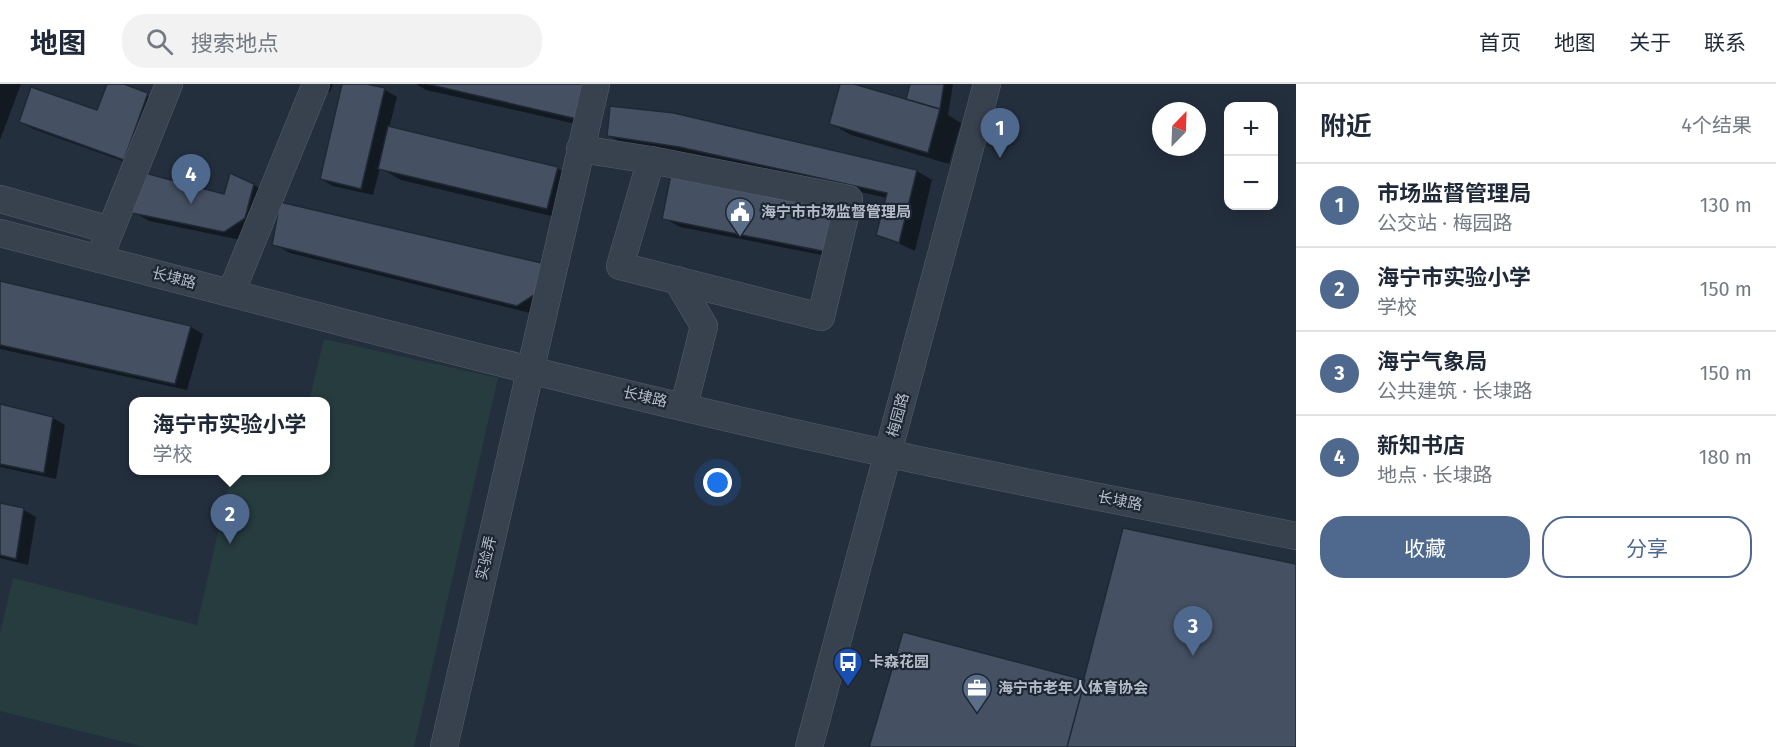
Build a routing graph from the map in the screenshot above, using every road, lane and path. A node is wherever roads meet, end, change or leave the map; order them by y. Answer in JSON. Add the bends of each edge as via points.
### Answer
{"nodes":[{"id":1,"x":169,"y":84,"type":"edge"},
{"id":2,"x":316,"y":84,"type":"edge"},
{"id":3,"x":596,"y":84,"type":"edge"},
{"id":4,"x":987,"y":84,"type":"edge"},
{"id":5,"x":580,"y":149,"type":"junction"},
{"id":6,"x":651,"y":160,"type":"junction"},
{"id":7,"x":0,"y":199,"type":"edge"},
{"id":8,"x":110,"y":230,"type":"junction"},
{"id":9,"x":0,"y":233,"type":"edge"},
{"id":10,"x":99,"y":259,"type":"junction"},
{"id":11,"x":677,"y":280,"type":"junction"},
{"id":12,"x":231,"y":293,"type":"junction"},
{"id":13,"x":752,"y":300,"type":"junction"},
{"id":14,"x":704,"y":326,"type":"junction"},
{"id":15,"x":529,"y":369,"type":"junction"},
{"id":16,"x":684,"y":406,"type":"junction"},
{"id":17,"x":888,"y":453,"type":"junction"},
{"id":18,"x":1296,"y":537,"type":"edge"},
{"id":19,"x":444,"y":747,"type":"edge"},
{"id":20,"x":809,"y":747,"type":"edge"}],
"edges":[{"from":1,"to":8,"type":"street"},
{"from":2,"to":12,"type":"street"},
{"from":3,"to":5,"type":"street","name":"实验弄"},
{"from":4,"to":17,"type":"street","name":"梅园路"},
{"from":5,"to":6,"type":"street"},
{"from":5,"to":15,"type":"street","name":"实验弄"},
{"from":6,"to":11,"type":"street","via":[[620,266]]},
{"from":6,"to":13,"type":"street","via":[[849,199],[821,317]]},
{"from":7,"to":8,"type":"street"},
{"from":8,"to":10,"type":"street"},
{"from":9,"to":10,"type":"street","name":"长埭路"},
{"from":10,"to":12,"type":"street","name":"长埭路"},
{"from":11,"to":13,"type":"street"},
{"from":11,"to":14,"type":"street"},
{"from":12,"to":15,"type":"street","name":"长埭路"},
{"from":13,"to":14,"type":"street"},
{"from":14,"to":16,"type":"street"},
{"from":15,"to":16,"type":"street","name":"长埭路"},
{"from":15,"to":19,"type":"street","name":"实验弄"},
{"from":16,"to":17,"type":"street","name":"长埭路"},
{"from":17,"to":18,"type":"street","name":"长埭路"},
{"from":17,"to":20,"type":"street","name":"梅园路"}]}
